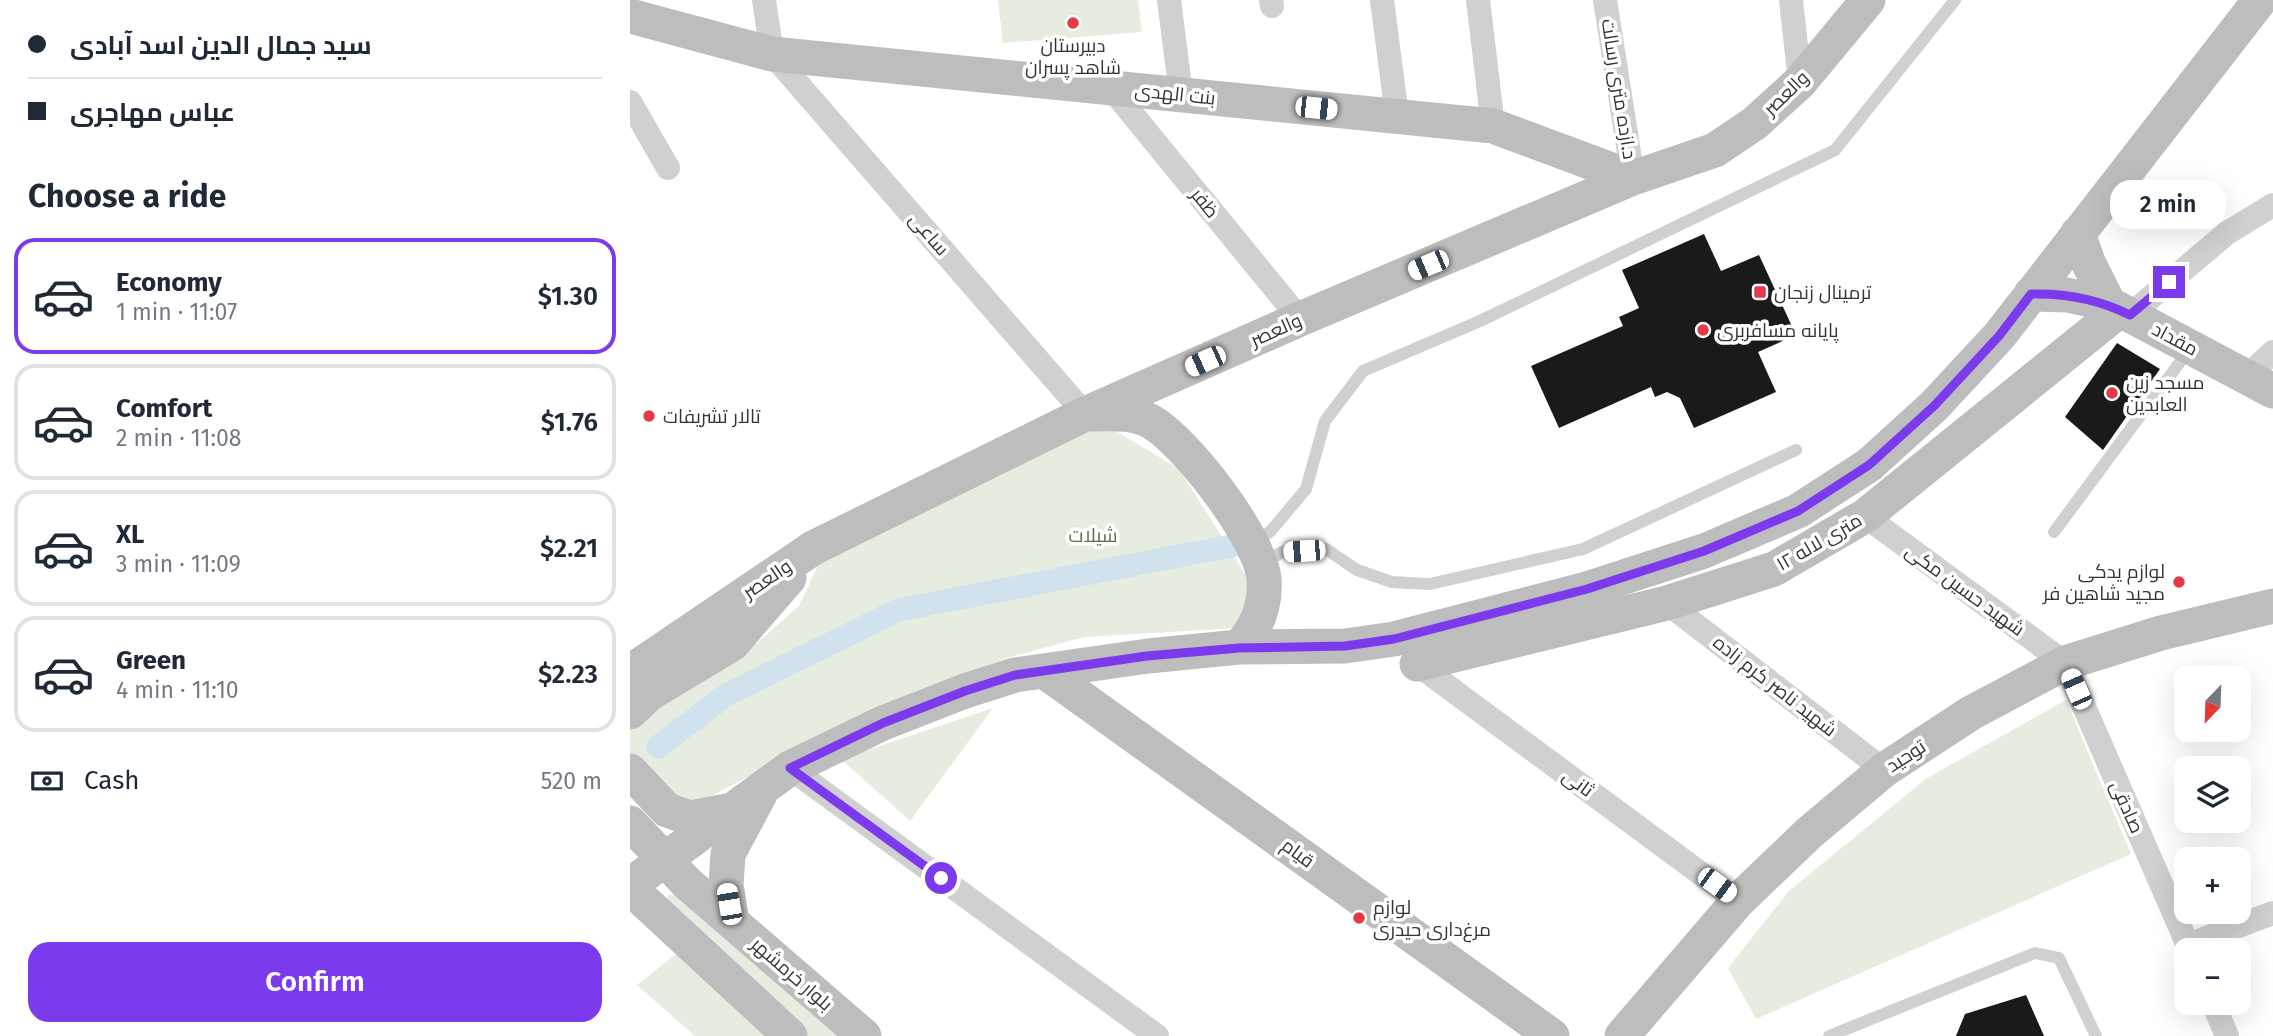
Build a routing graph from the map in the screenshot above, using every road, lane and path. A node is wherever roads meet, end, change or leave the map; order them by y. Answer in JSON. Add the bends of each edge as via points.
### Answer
{"nodes":[{"id":1,"x":764,"y":0,"type":"edge"},
{"id":2,"x":1169,"y":0,"type":"edge"},
{"id":3,"x":1382,"y":0,"type":"edge"},
{"id":4,"x":1478,"y":0,"type":"edge"},
{"id":5,"x":1605,"y":0,"type":"edge"},
{"id":6,"x":1791,"y":0,"type":"edge"},
{"id":7,"x":1868,"y":0,"type":"edge"},
{"id":8,"x":1955,"y":0,"type":"edge"},
{"id":9,"x":2262,"y":0,"type":"edge"},
{"id":10,"x":630,"y":16,"type":"edge"},
{"id":11,"x":772,"y":54,"type":"junction"},
{"id":12,"x":1800,"y":82,"type":"junction"},
{"id":13,"x":1110,"y":87,"type":"junction"},
{"id":14,"x":1181,"y":94,"type":"junction"},
{"id":15,"x":630,"y":102,"type":"edge"},
{"id":16,"x":1397,"y":116,"type":"junction"},
{"id":17,"x":1493,"y":126,"type":"junction"},
{"id":18,"x":668,"y":168,"type":"dead end"},
{"id":19,"x":1633,"y":178,"type":"junction"},
{"id":20,"x":2273,"y":205,"type":"edge"},
{"id":21,"x":2078,"y":233,"type":"junction"},
{"id":22,"x":2031,"y":294,"type":"junction"},
{"id":23,"x":2119,"y":310,"type":"junction"},
{"id":24,"x":1300,"y":319,"type":"junction"},
{"id":25,"x":2190,"y":348,"type":"junction"},
{"id":26,"x":2273,"y":352,"type":"edge"},
{"id":27,"x":2260,"y":384,"type":"edge"},
{"id":28,"x":1085,"y":414,"type":"junction"},
{"id":29,"x":1797,"y":450,"type":"dead end"},
{"id":30,"x":1865,"y":516,"type":"junction"},
{"id":31,"x":2054,"y":532,"type":"dead end"},
{"id":32,"x":813,"y":548,"type":"junction"},
{"id":33,"x":1257,"y":553,"type":"junction"},
{"id":34,"x":1667,"y":603,"type":"junction"},
{"id":35,"x":2271,"y":613,"type":"edge"},
{"id":36,"x":1239,"y":648,"type":"junction"},
{"id":37,"x":2064,"y":663,"type":"junction"},
{"id":38,"x":1417,"y":664,"type":"joint"},
{"id":39,"x":1044,"y":671,"type":"junction"},
{"id":40,"x":630,"y":672,"type":"edge"},
{"id":41,"x":630,"y":712,"type":"edge"},
{"id":42,"x":1884,"y":769,"type":"junction"},
{"id":43,"x":630,"y":771,"type":"edge"},
{"id":44,"x":777,"y":777,"type":"junction"},
{"id":45,"x":730,"y":810,"type":"junction"},
{"id":46,"x":630,"y":822,"type":"edge"},
{"id":47,"x":663,"y":859,"type":"junction"},
{"id":48,"x":630,"y":886,"type":"edge"},
{"id":49,"x":1738,"y":901,"type":"junction"},
{"id":50,"x":2273,"y":913,"type":"edge"},
{"id":51,"x":732,"y":922,"type":"junction"},
{"id":52,"x":2185,"y":938,"type":"edge"},
{"id":53,"x":2213,"y":938,"type":"edge"},
{"id":54,"x":2218,"y":1015,"type":"edge"},
{"id":55,"x":790,"y":1036,"type":"edge"},
{"id":56,"x":863,"y":1036,"type":"edge"},
{"id":57,"x":1157,"y":1036,"type":"edge"},
{"id":58,"x":1552,"y":1036,"type":"edge"},
{"id":59,"x":1622,"y":1036,"type":"edge"},
{"id":60,"x":1831,"y":1036,"type":"edge"},
{"id":61,"x":2095,"y":1036,"type":"edge"},
{"id":62,"x":2227,"y":1036,"type":"edge"}],
"edges":[{"from":1,"to":11,"type":"street"},
{"from":2,"to":14,"type":"street"},
{"from":3,"to":16,"type":"street"},
{"from":4,"to":17,"type":"street"},
{"from":5,"to":19,"type":"street","name":"د.ازده متری رسالت"},
{"from":6,"to":12,"type":"street"},
{"from":7,"to":12,"type":"main road","name":"والعصر"},
{"from":8,"to":33,"type":"lane","via":[[1835,150],[1480,321],[1363,371],[1325,421],[1306,489]]},
{"from":9,"to":21,"type":"main road"},
{"from":10,"to":11,"type":"main road","name":"بنت الهدی"},
{"from":11,"to":13,"type":"main road","name":"بنت الهدی"},
{"from":11,"to":28,"type":"street","name":"ساعی"},
{"from":12,"to":19,"type":"main road","name":"والعصر","via":[[1755,123],[1714,150]]},
{"from":13,"to":14,"type":"main road","name":"بنت الهدی"},
{"from":13,"to":24,"type":"street","name":"ظفر"},
{"from":14,"to":16,"type":"main road","name":"بنت الهدی"},
{"from":15,"to":18,"type":"street"},
{"from":16,"to":17,"type":"main road","name":"بنت الهدی"},
{"from":17,"to":19,"type":"main road","name":"بنت الهدی"},
{"from":19,"to":24,"type":"main road","name":"والعصر"},
{"from":20,"to":23,"type":"street"},
{"from":21,"to":22,"type":"main road"},
{"from":21,"to":23,"type":"main road","via":[[2088,262]]},
{"from":22,"to":23,"type":"main road","name":"مقداد","via":[[2067,295]]},
{"from":22,"to":36,"type":"main road","via":[[1934,406],[1869,465],[1798,511],[1704,551],[1587,589],[1394,639],[1345,646]]},
{"from":23,"to":25,"type":"main road","name":"مقداد"},
{"from":23,"to":30,"type":"main road","name":"۱۲ متری لاله"},
{"from":24,"to":28,"type":"main road","name":"والعصر"},
{"from":25,"to":27,"type":"main road","name":"مقداد"},
{"from":25,"to":31,"type":"lane"},
{"from":26,"to":27,"type":"street"},
{"from":28,"to":32,"type":"main road","name":"والعصر"},
{"from":28,"to":33,"type":"main road","via":[[1125,414],[1148,420],[1171,436],[1196,461]]},
{"from":29,"to":33,"type":"lane","via":[[1583,549],[1430,584],[1392,582],[1357,570],[1326,549]]},
{"from":30,"to":34,"type":"main road","name":"۱۲ متری لاله","via":[[1774,569]]},
{"from":30,"to":37,"type":"street","name":"شهید حسین مکی"},
{"from":32,"to":40,"type":"main road","name":"والعصر"},
{"from":32,"to":41,"type":"main road","via":[[732,644],[649,694]]},
{"from":33,"to":36,"type":"main road","via":[[1264,598],[1251,635]]},
{"from":34,"to":38,"type":"main road","name":"۱۲ متری لاله"},
{"from":34,"to":42,"type":"street","name":"شهید ناصر کرم زاده"},
{"from":35,"to":37,"type":"main road","name":"توحید","via":[[2161,633]]},
{"from":36,"to":39,"type":"main road"},
{"from":37,"to":42,"type":"main road","name":"توحید","via":[[1971,713]]},
{"from":37,"to":52,"type":"street","name":"صادقی"},
{"from":38,"to":49,"type":"street","name":"ثانی"},
{"from":39,"to":44,"type":"main road","via":[[965,691],[883,723]]},
{"from":39,"to":58,"type":"main road","name":"قیام"},
{"from":42,"to":49,"type":"main road","name":"توحید"},
{"from":43,"to":45,"type":"main road","via":[[667,810],[690,818]]},
{"from":44,"to":45,"type":"main road"},
{"from":44,"to":51,"type":"main road","via":[[728,854],[726,885]]},
{"from":44,"to":57,"type":"street"},
{"from":45,"to":47,"type":"main road"},
{"from":46,"to":47,"type":"main road","name":"بلوار خرمشهر"},
{"from":47,"to":48,"type":"main road"},
{"from":47,"to":51,"type":"main road","name":"بلوار خرمشهر"},
{"from":48,"to":55,"type":"main road"},
{"from":49,"to":59,"type":"main road","name":"توحید"},
{"from":50,"to":53,"type":"street"},
{"from":51,"to":56,"type":"main road","name":"بلوار خرمشهر"},
{"from":54,"to":62,"type":"street"},
{"from":60,"to":61,"type":"lane","via":[[2035,953],[2059,958]]}]}
